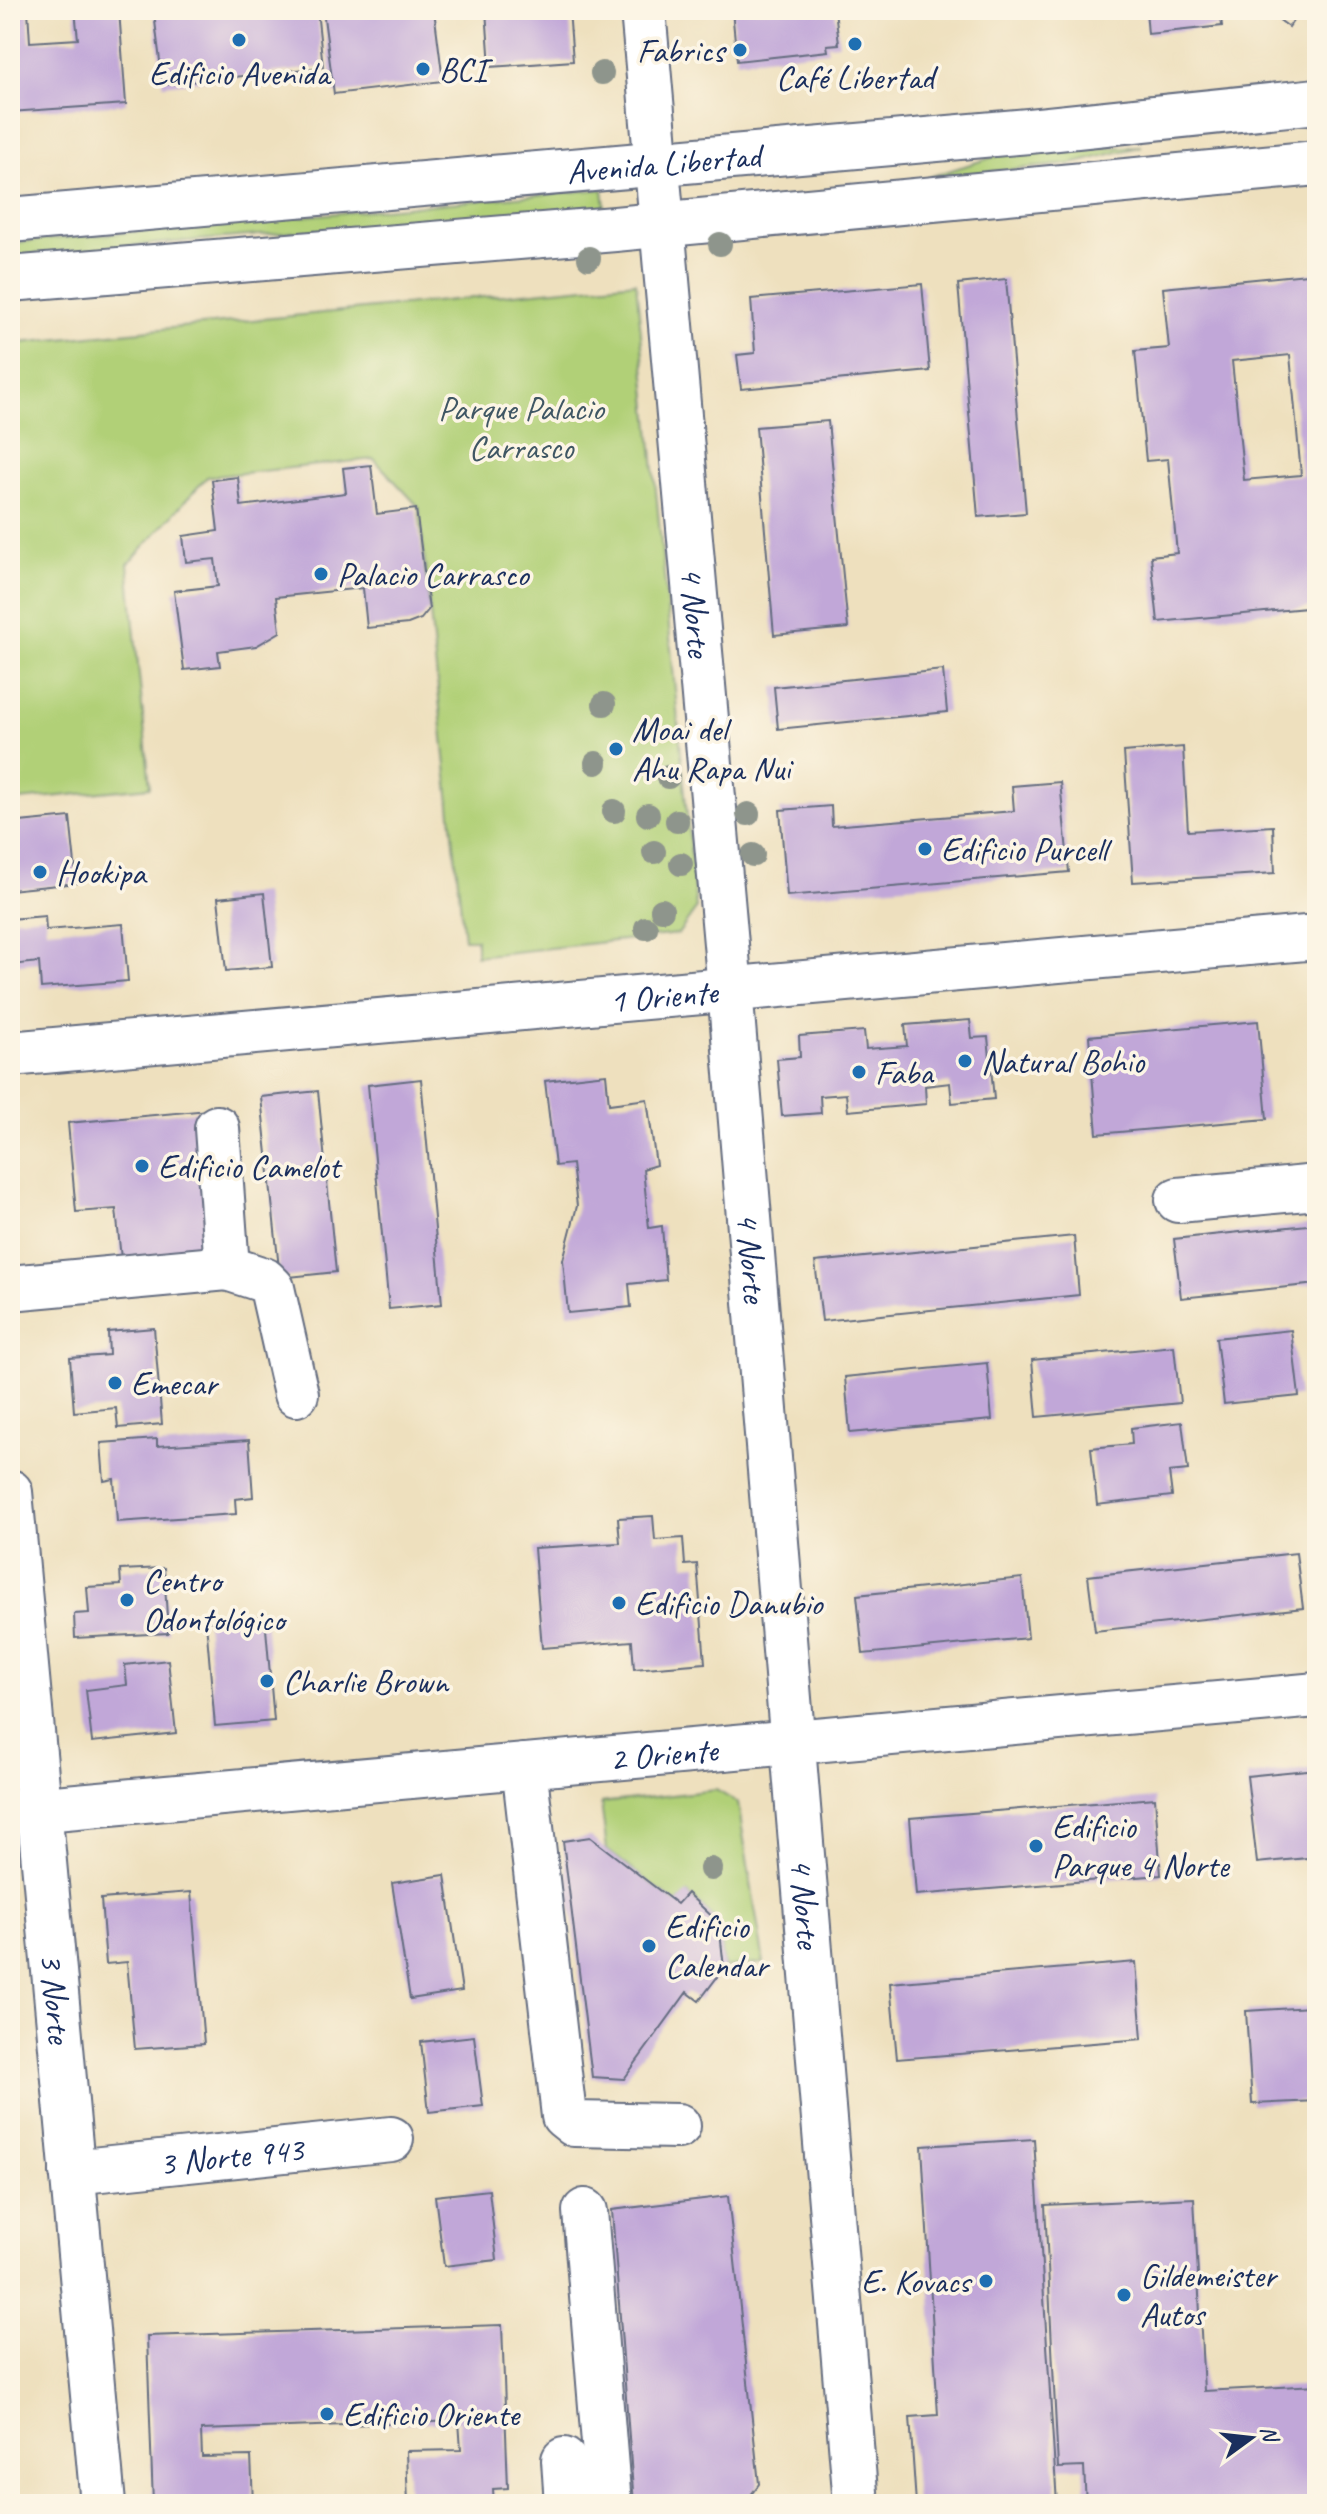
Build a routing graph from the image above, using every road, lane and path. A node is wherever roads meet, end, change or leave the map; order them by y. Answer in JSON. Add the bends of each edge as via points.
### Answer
{"nodes":[{"id":1,"x":643,"y":10,"type":"edge"},
{"id":2,"x":1317,"y":101,"type":"edge"},
{"id":3,"x":658,"y":162,"type":"junction"},
{"id":4,"x":1317,"y":163,"type":"edge"},
{"id":5,"x":10,"y":220,"type":"edge"},
{"id":6,"x":663,"y":224,"type":"junction"},
{"id":7,"x":10,"y":279,"type":"edge"},
{"id":8,"x":1317,"y":937,"type":"edge"},
{"id":9,"x":730,"y":989,"type":"junction"},
{"id":10,"x":10,"y":1054,"type":"edge"},
{"id":11,"x":217,"y":1128,"type":"dead end"},
{"id":12,"x":1317,"y":1187,"type":"edge"},
{"id":13,"x":1178,"y":1200,"type":"dead end"},
{"id":14,"x":227,"y":1268,"type":"junction"},
{"id":15,"x":10,"y":1288,"type":"edge"},
{"id":16,"x":296,"y":1394,"type":"dead end"},
{"id":17,"x":10,"y":1492,"type":"edge"},
{"id":18,"x":1317,"y":1695,"type":"edge"},
{"id":19,"x":791,"y":1741,"type":"junction"},
{"id":20,"x":524,"y":1766,"type":"junction"},
{"id":21,"x":25,"y":1810,"type":"edge"},
{"id":22,"x":678,"y":2126,"type":"dead end"},
{"id":23,"x":391,"y":2139,"type":"dead end"},
{"id":24,"x":72,"y":2172,"type":"junction"},
{"id":25,"x":585,"y":2211,"type":"dead end"},
{"id":26,"x":564,"y":2460,"type":"dead end"},
{"id":27,"x":103,"y":2504,"type":"edge"},
{"id":28,"x":567,"y":2504,"type":"edge"},
{"id":29,"x":609,"y":2504,"type":"edge"},
{"id":30,"x":856,"y":2504,"type":"edge"}],
"edges":[{"from":1,"to":3,"type":"street","name":"4 Norte"},
{"from":2,"to":3,"type":"street","name":"Avenida Libertad"},
{"from":3,"to":5,"type":"street","name":"Avenida Libertad"},
{"from":3,"to":6,"type":"street","name":"4 Norte"},
{"from":4,"to":6,"type":"street","name":"Avenida Libertad"},
{"from":6,"to":7,"type":"street","name":"Avenida Libertad"},
{"from":6,"to":9,"type":"street","name":"4 Norte"},
{"from":8,"to":9,"type":"street","name":"1 Oriente"},
{"from":9,"to":10,"type":"street","name":"1 Oriente"},
{"from":9,"to":19,"type":"street","name":"4 Norte"},
{"from":11,"to":14,"type":"street"},
{"from":12,"to":13,"type":"street"},
{"from":14,"to":15,"type":"street"},
{"from":14,"to":16,"type":"street","via":[[264,1280],[272,1288]]},
{"from":17,"to":21,"type":"street","name":"3 Norte"},
{"from":18,"to":19,"type":"street","name":"2 Oriente"},
{"from":19,"to":20,"type":"street","name":"2 Oriente"},
{"from":19,"to":30,"type":"street","name":"4 Norte"},
{"from":20,"to":21,"type":"street","name":"2 Oriente"},
{"from":20,"to":22,"type":"street","via":[[564,2116],[574,2124]]},
{"from":21,"to":24,"type":"street","name":"3 Norte"},
{"from":23,"to":24,"type":"street","name":"3 Norte 943"},
{"from":24,"to":27,"type":"street","name":"3 Norte"},
{"from":25,"to":29,"type":"street"},
{"from":26,"to":28,"type":"street"}]}
